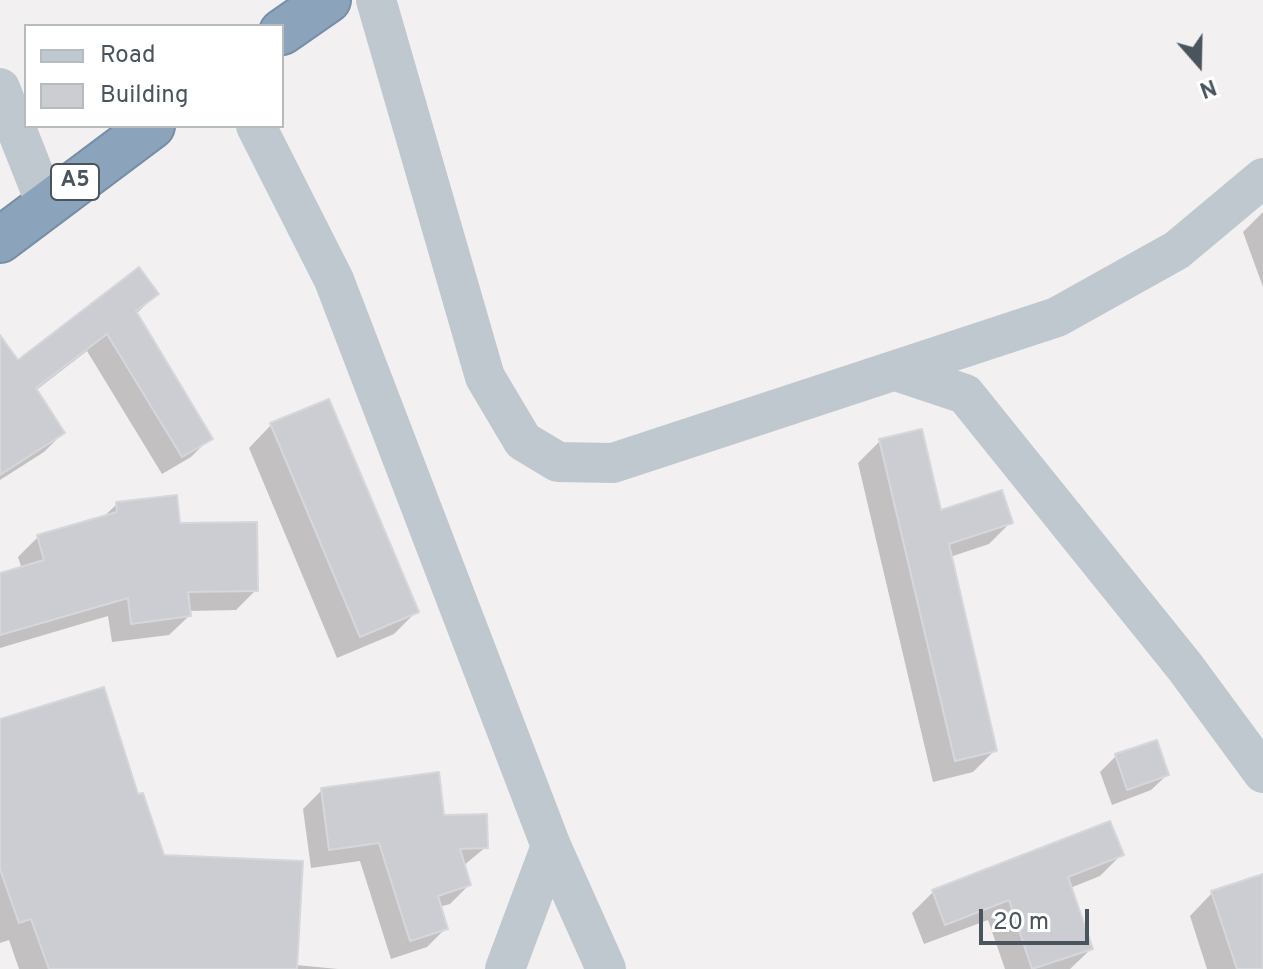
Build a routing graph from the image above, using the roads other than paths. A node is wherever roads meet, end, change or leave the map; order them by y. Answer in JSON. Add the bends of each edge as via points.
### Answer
{"nodes":[{"id":1,"x":328,"y":0,"type":"edge"},
{"id":2,"x":376,"y":0,"type":"edge"},
{"id":3,"x":284,"y":31,"type":"edge"},
{"id":4,"x":0,"y":88,"type":"edge"},
{"id":5,"x":149,"y":128,"type":"edge"},
{"id":6,"x":257,"y":128,"type":"edge"},
{"id":7,"x":1263,"y":178,"type":"edge"},
{"id":8,"x":46,"y":204,"type":"junction"},
{"id":9,"x":0,"y":240,"type":"edge"},
{"id":10,"x":896,"y":371,"type":"junction"},
{"id":11,"x":1263,"y":773,"type":"edge"},
{"id":12,"x":551,"y":846,"type":"junction"},
{"id":13,"x":505,"y":969,"type":"edge"},
{"id":14,"x":606,"y":969,"type":"edge"}],
"edges":[{"from":1,"to":3,"type":"highway"},
{"from":2,"to":10,"type":"street","via":[[485,377],[523,441],[558,462],[613,463]]},
{"from":4,"to":8,"type":"street"},
{"from":5,"to":8,"type":"highway","number":"A5"},
{"from":6,"to":12,"type":"street","via":[[334,280]]},
{"from":7,"to":10,"type":"street","via":[[1177,250],[1057,317]]},
{"from":8,"to":9,"type":"highway","number":"A5"},
{"from":10,"to":11,"type":"street","via":[[965,394],[1185,667]]},
{"from":12,"to":13,"type":"street"},
{"from":12,"to":14,"type":"street"}]}
